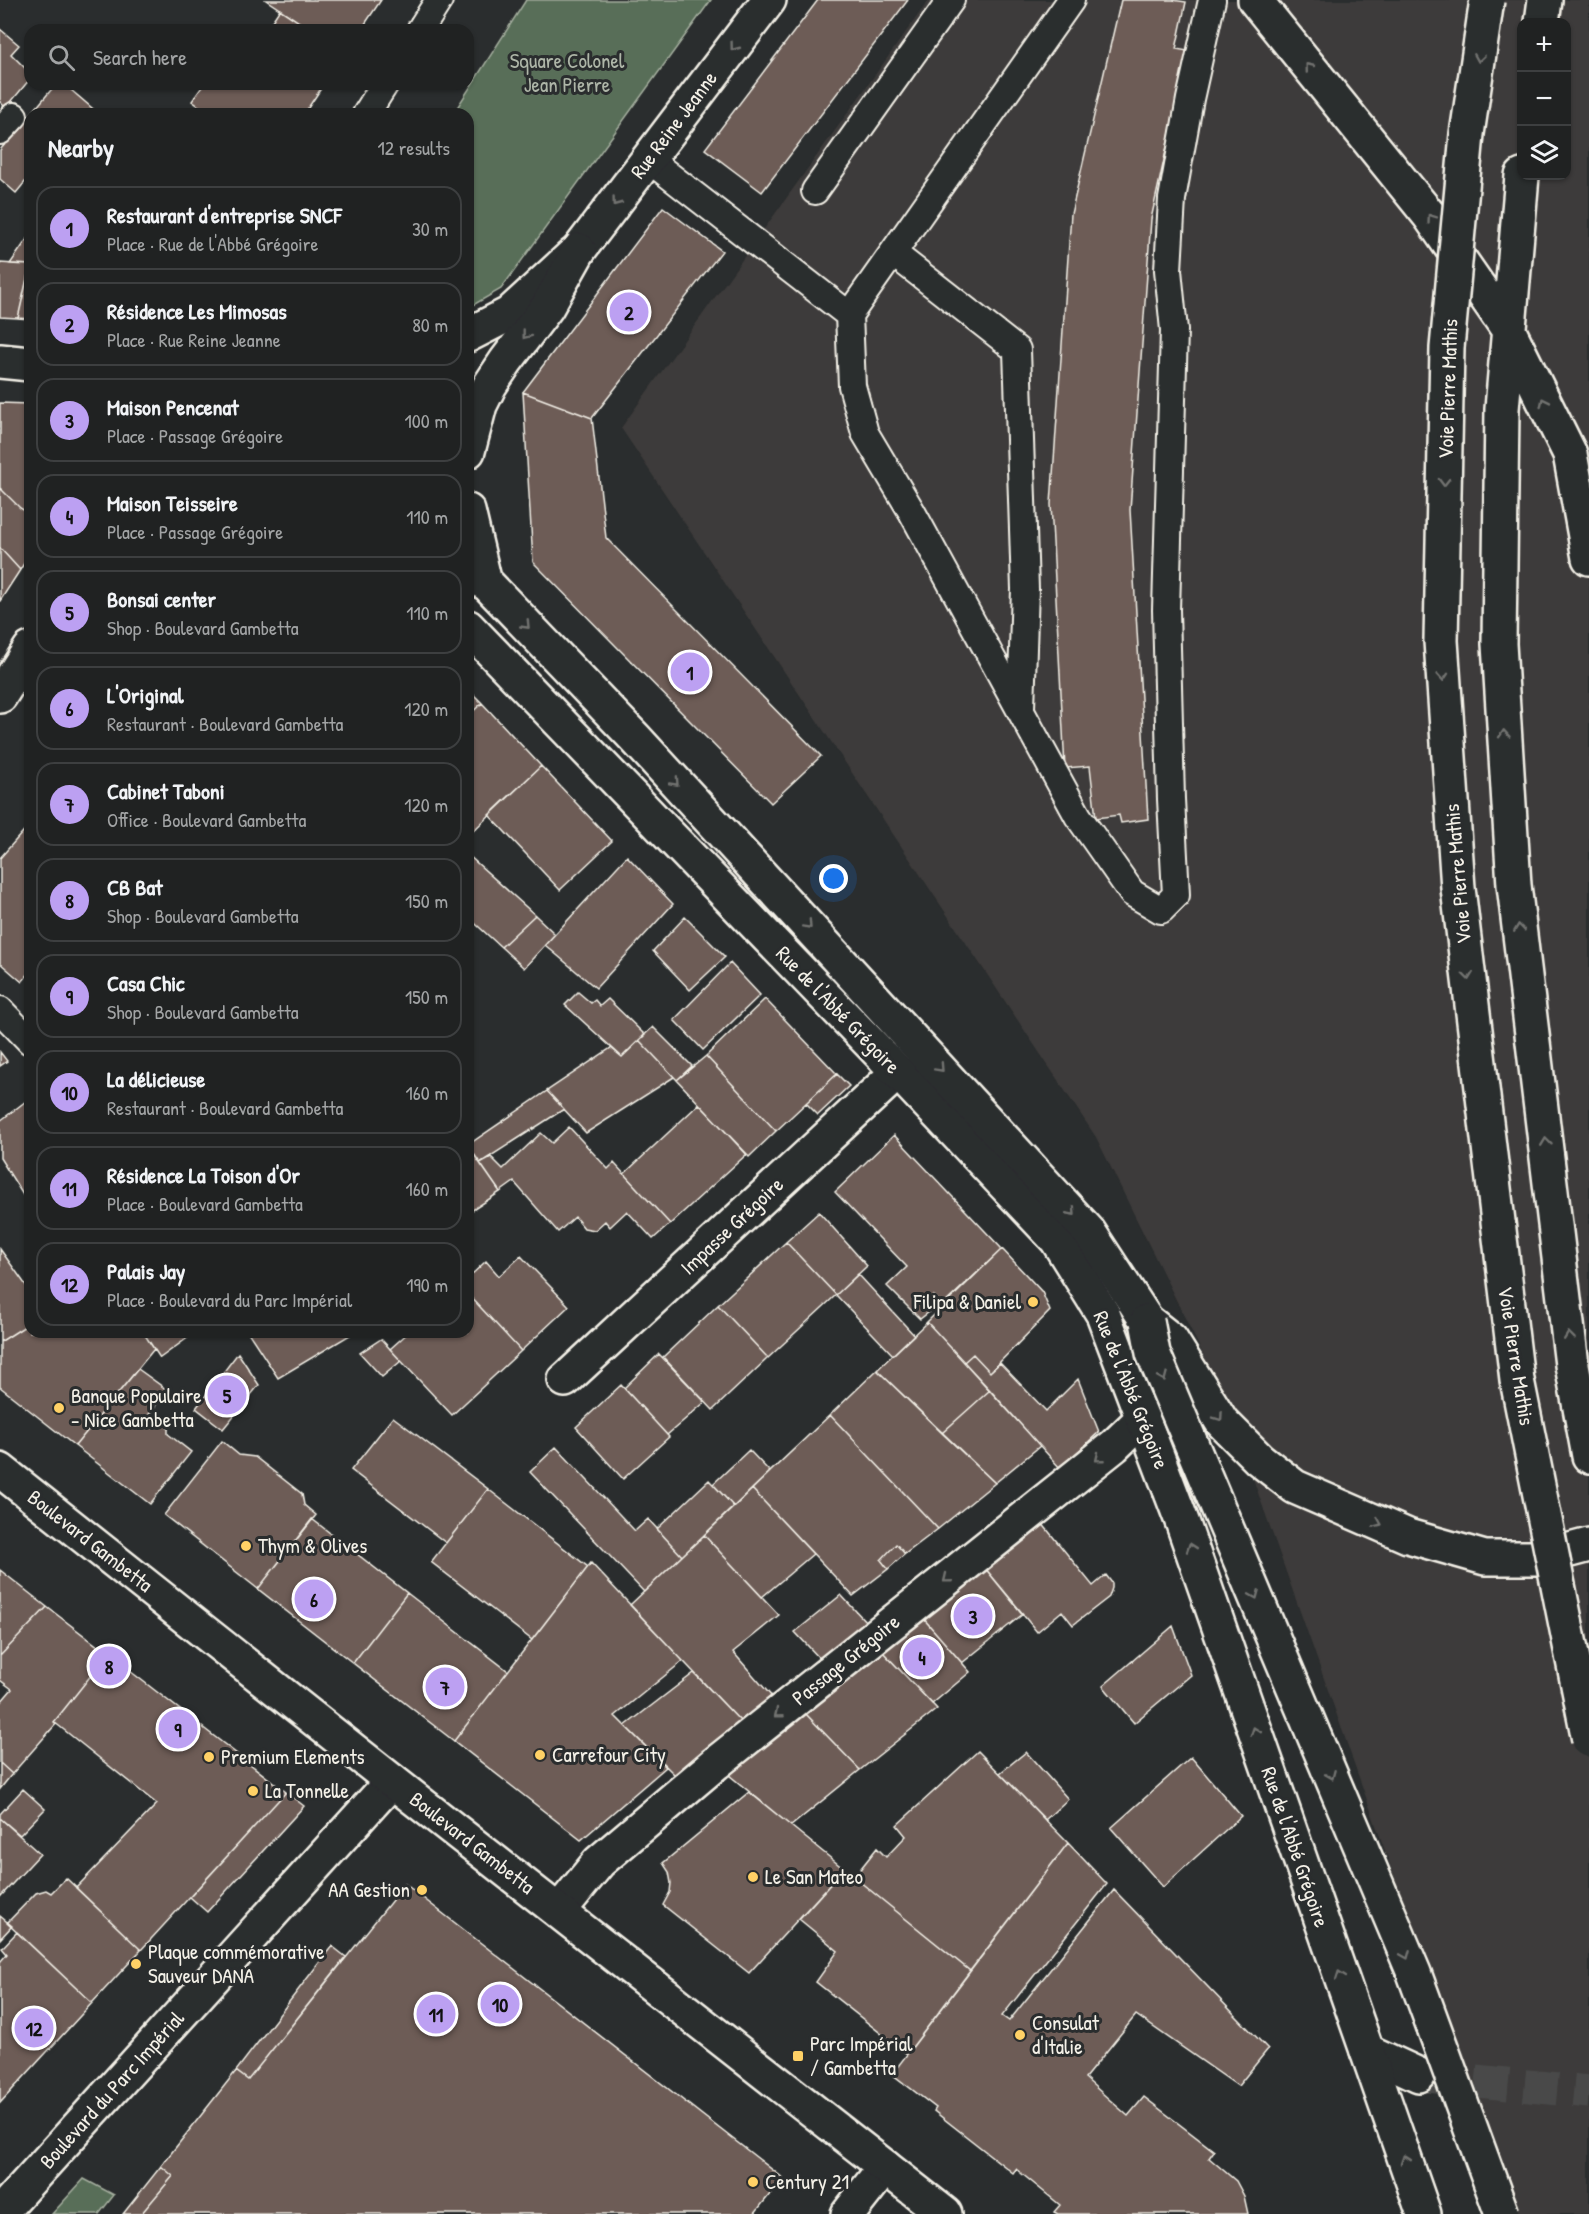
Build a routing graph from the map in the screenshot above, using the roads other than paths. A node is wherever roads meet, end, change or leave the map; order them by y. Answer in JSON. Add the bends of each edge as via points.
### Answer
{"nodes":[{"id":1,"x":439,"y":0,"type":"edge"},
{"id":2,"x":770,"y":0,"type":"edge"},
{"id":3,"x":951,"y":0,"type":"edge"},
{"id":4,"x":1071,"y":0,"type":"edge"},
{"id":5,"x":1212,"y":0,"type":"edge"},
{"id":6,"x":1255,"y":0,"type":"edge"},
{"id":7,"x":1487,"y":0,"type":"edge"},
{"id":8,"x":1545,"y":0,"type":"edge"},
{"id":9,"x":1543,"y":18,"type":"edge"},
{"id":10,"x":424,"y":24,"type":"edge"},
{"id":11,"x":381,"y":90,"type":"edge"},
{"id":12,"x":370,"y":108,"type":"edge"},
{"id":13,"x":648,"y":159,"type":"junction"},
{"id":14,"x":1522,"y":180,"type":"edge"},
{"id":15,"x":815,"y":191,"type":"dead end"},
{"id":16,"x":579,"y":250,"type":"junction"},
{"id":17,"x":893,"y":253,"type":"junction"},
{"id":18,"x":849,"y":315,"type":"junction"},
{"id":19,"x":474,"y":332,"type":"edge"},
{"id":20,"x":0,"y":361,"type":"edge"},
{"id":21,"x":24,"y":363,"type":"edge"},
{"id":22,"x":474,"y":428,"type":"edge"},
{"id":23,"x":474,"y":552,"type":"edge"},
{"id":24,"x":1589,"y":558,"type":"edge"},
{"id":25,"x":477,"y":573,"type":"edge"},
{"id":26,"x":474,"y":633,"type":"edge"},
{"id":27,"x":24,"y":658,"type":"edge"},
{"id":28,"x":0,"y":696,"type":"edge"},
{"id":29,"x":1020,"y":710,"type":"junction"},
{"id":30,"x":0,"y":1010,"type":"edge"},
{"id":31,"x":24,"y":1035,"type":"edge"},
{"id":32,"x":898,"y":1072,"type":"junction"},
{"id":33,"x":1147,"y":1321,"type":"junction"},
{"id":34,"x":565,"y":1380,"type":"dead end"},
{"id":35,"x":1143,"y":1418,"type":"junction"},
{"id":36,"x":1589,"y":1456,"type":"edge"},
{"id":37,"x":0,"y":1470,"type":"edge"},
{"id":38,"x":1589,"y":1545,"type":"edge"},
{"id":39,"x":1589,"y":1740,"type":"edge"},
{"id":40,"x":392,"y":1781,"type":"junction"},
{"id":41,"x":558,"y":1911,"type":"junction"},
{"id":42,"x":1367,"y":2051,"type":"junction"},
{"id":43,"x":1419,"y":2075,"type":"tunnel mouth"},
{"id":44,"x":885,"y":2167,"type":"junction"},
{"id":45,"x":0,"y":2213,"type":"edge"},
{"id":46,"x":848,"y":2214,"type":"edge"},
{"id":47,"x":945,"y":2214,"type":"edge"},
{"id":48,"x":1424,"y":2214,"type":"edge"},
{"id":49,"x":1502,"y":2214,"type":"edge"}],
"edges":[{"from":1,"to":10,"type":"lane"},
{"from":2,"to":13,"type":"main road","name":"Rue Reine Jeanne","one_way":true},
{"from":3,"to":15,"type":"lane"},
{"from":4,"to":17,"type":"lane"},
{"from":5,"to":29,"type":"lane","via":[[1172,200],[1168,270],[1174,330],[1166,610],[1176,895],[1161,910],[1132,893],[1078,816]]},
{"from":24,"to":6,"type":"main road","one_way":true,"via":[[1570,454],[1508,329],[1429,215]]},
{"from":7,"to":39,"type":"main road","name":"Voie Pierre Mathis","one_way":true,"bridge":true,"via":[[1467,134],[1447,348],[1441,641],[1458,888],[1516,1380]]},
{"from":8,"to":9,"type":"main road"},
{"from":11,"to":12,"type":"lane"},
{"from":13,"to":16,"type":"main road","name":"Rue Reine Jeanne","one_way":true},
{"from":13,"to":18,"type":"lane"},
{"from":36,"to":14,"type":"main road","one_way":true,"via":[[1572,1365],[1514,885],[1499,644],[1502,409]]},
{"from":16,"to":19,"type":"main road","via":[[509,314]]},
{"from":16,"to":22,"type":"main road","one_way":true,"via":[[547,307],[490,385]]},
{"from":17,"to":18,"type":"lane"},
{"from":17,"to":29,"type":"lane","via":[[1017,350],[1025,589]]},
{"from":18,"to":29,"type":"lane","via":[[852,386],[865,433]]},
{"from":20,"to":21,"type":"main road"},
{"from":23,"to":25,"type":"main road"},
{"from":25,"to":33,"type":"main road","one_way":true,"via":[[636,739],[1089,1232]]},
{"from":26,"to":32,"type":"main road","name":"Rue de l'Abbé Grégoire"},
{"from":27,"to":28,"type":"main road"},
{"from":30,"to":31,"type":"lane"},
{"from":32,"to":34,"type":"main road","name":"Impasse Grégoire"},
{"from":32,"to":35,"type":"main road","name":"Rue de l'Abbé Grégoire","via":[[1057,1240],[1103,1314]]},
{"from":33,"to":38,"type":"main road","one_way":true,"bridge":true,"via":[[1171,1340],[1222,1422],[1294,1488],[1408,1536],[1485,1558],[1540,1558]]},
{"from":33,"to":49,"type":"main road","one_way":true,"bridge":true,"via":[[1153,1353],[1414,1973]]},
{"from":35,"to":41,"type":"main road","name":"Passage Grégoire","one_way":true,"via":[[1114,1446],[599,1862]]},
{"from":42,"to":35,"type":"main road","name":"Rue de l'Abbé Grégoire","one_way":true},
{"from":37,"to":40,"type":"main road","name":"Boulevard Gambetta"},
{"from":40,"to":41,"type":"main road","name":"Boulevard Gambetta"},
{"from":40,"to":45,"type":"main road","name":"Boulevard du Parc Impérial"},
{"from":41,"to":44,"type":"main road","name":"Boulevard Gambetta"},
{"from":42,"to":43,"type":"main road"},
{"from":48,"to":42,"type":"main road","name":"Rue de l'Abbé Grégoire","one_way":true},
{"from":44,"to":46,"type":"main road"},
{"from":44,"to":47,"type":"main road","name":"Boulevard Gambetta"}]}
